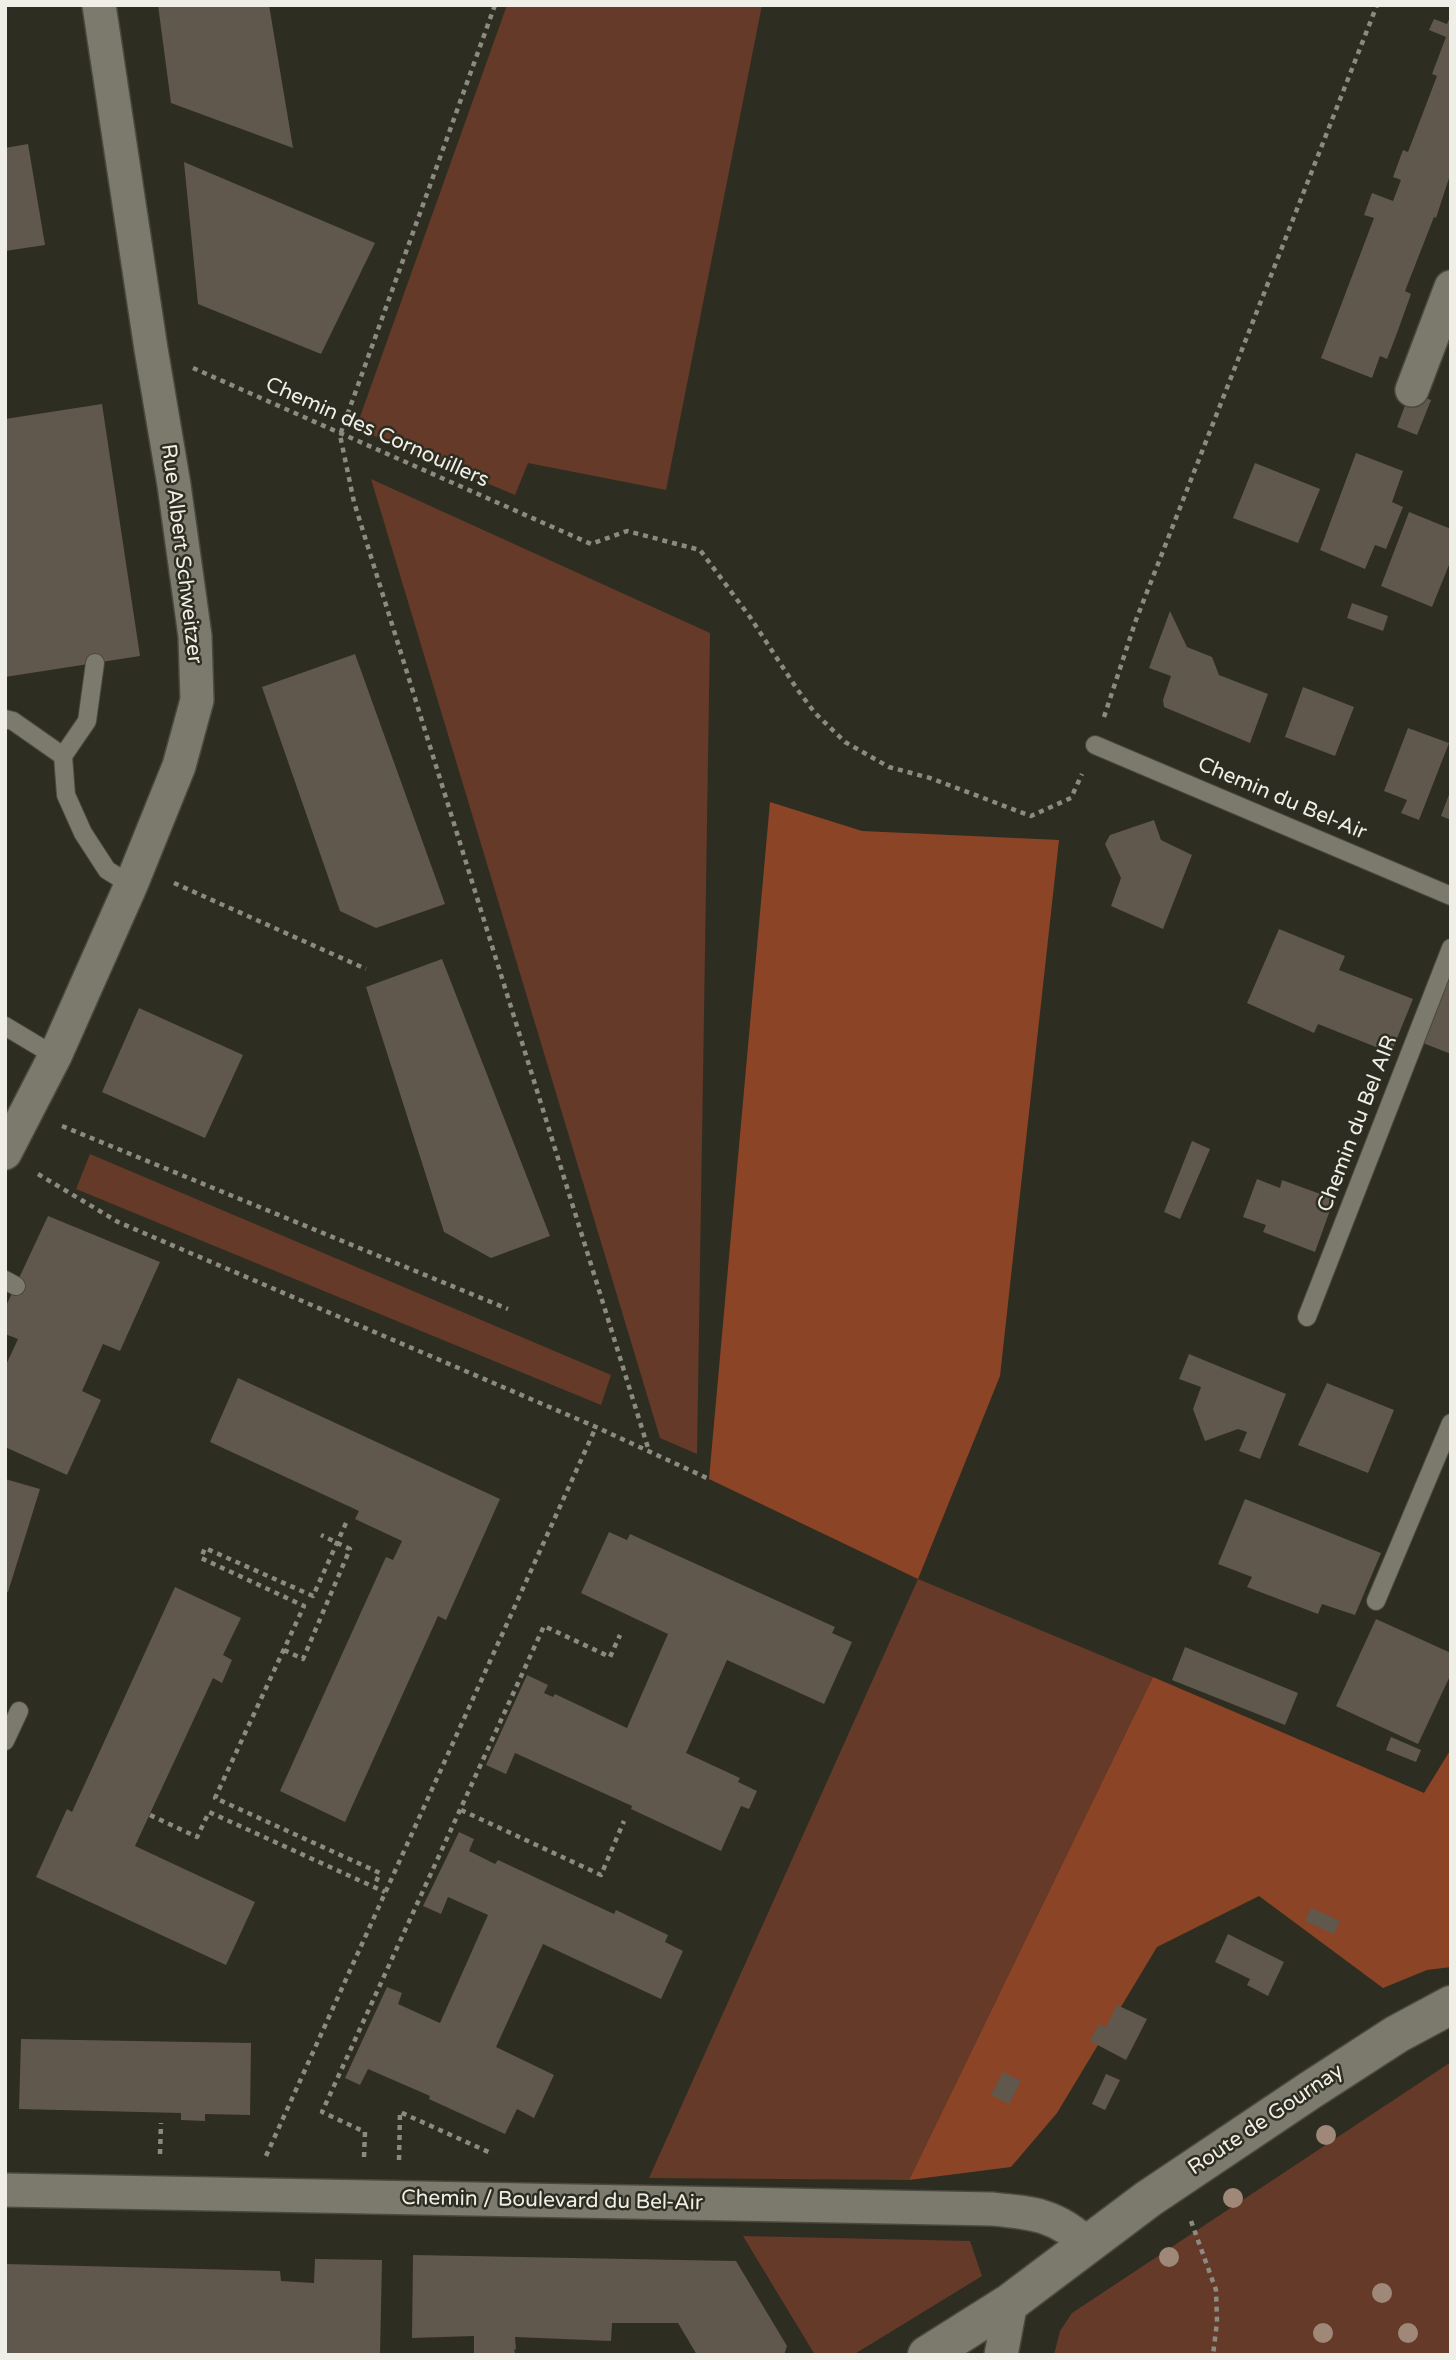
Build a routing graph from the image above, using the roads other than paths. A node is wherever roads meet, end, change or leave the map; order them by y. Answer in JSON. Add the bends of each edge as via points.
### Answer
{"nodes":[{"id":1,"x":99,"y":5,"type":"edge"},
{"id":2,"x":1451,"y":287,"type":"edge"},
{"id":3,"x":1412,"y":390,"type":"dead end"},
{"id":4,"x":95,"y":663,"type":"dead end"},
{"id":5,"x":5,"y":719,"type":"edge"},
{"id":6,"x":1095,"y":745,"type":"road end"},
{"id":7,"x":64,"y":756,"type":"junction"},
{"id":8,"x":134,"y":876,"type":"junction"},
{"id":9,"x":1451,"y":896,"type":"edge"},
{"id":10,"x":1451,"y":948,"type":"edge"},
{"id":11,"x":5,"y":1026,"type":"edge"},
{"id":12,"x":55,"y":1056,"type":"junction"},
{"id":13,"x":17,"y":1161,"type":"edge"},
{"id":14,"x":1307,"y":1317,"type":"dead end"},
{"id":15,"x":1451,"y":1423,"type":"edge"},
{"id":16,"x":1376,"y":1601,"type":"dead end"},
{"id":17,"x":19,"y":1711,"type":"dead end"},
{"id":18,"x":5,"y":1741,"type":"edge"},
{"id":19,"x":1451,"y":2005,"type":"edge"},
{"id":20,"x":5,"y":2190,"type":"edge"},
{"id":21,"x":1088,"y":2245,"type":"junction"},
{"id":22,"x":1010,"y":2302,"type":"junction"},
{"id":23,"x":927,"y":2355,"type":"edge"},
{"id":24,"x":1001,"y":2355,"type":"edge"}],
"edges":[{"from":1,"to":8,"type":"street","name":"Rue Albert Schweitzer","via":[[195,636],[197,701],[179,766]]},
{"from":2,"to":3,"type":"street"},
{"from":4,"to":7,"type":"lane","via":[[88,721]]},
{"from":5,"to":7,"type":"lane"},
{"from":6,"to":9,"type":"lane","name":"Chemin du Bel-Air"},
{"from":7,"to":8,"type":"lane","via":[[66,794],[83,833],[107,870]]},
{"from":8,"to":12,"type":"street","name":"Rue Albert Schweitzer"},
{"from":10,"to":14,"type":"lane","name":"Chemin du Bel AIR"},
{"from":11,"to":12,"type":"lane"},
{"from":12,"to":13,"type":"street","name":"Rue Albert Schweitzer","via":[[28,1112]]},
{"from":15,"to":16,"type":"lane"},
{"from":17,"to":18,"type":"lane"},
{"from":19,"to":21,"type":"street","name":"Route de Gournay","via":[[1309,2091],[1147,2199]]},
{"from":20,"to":21,"type":"street","name":"Chemin / Boulevard du Bel-Air","via":[[992,2209],[1049,2218]]},
{"from":21,"to":22,"type":"street","name":"Route de Gournay"},
{"from":22,"to":23,"type":"street","name":"Route de Gournay"},
{"from":22,"to":24,"type":"street"}]}
